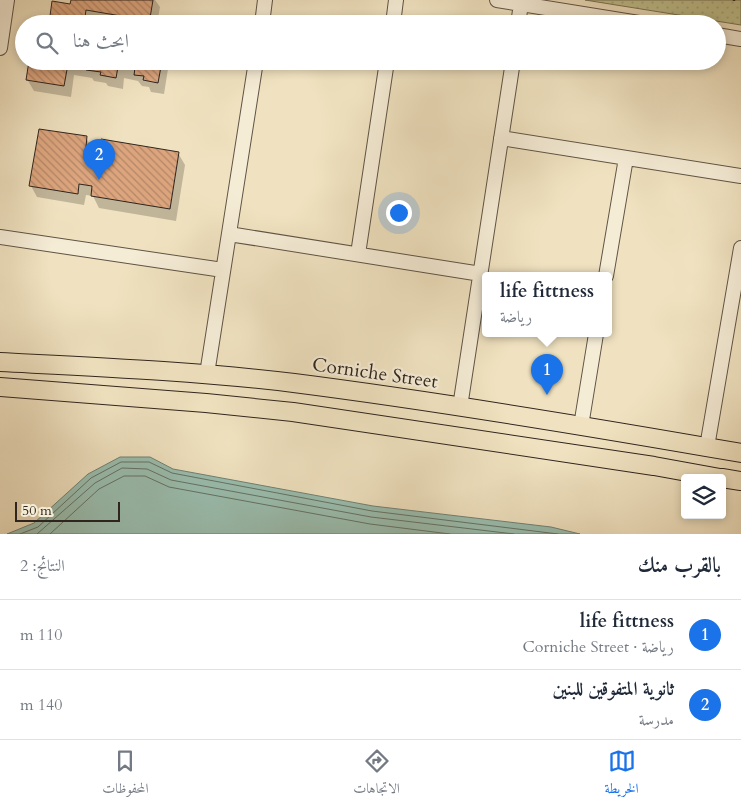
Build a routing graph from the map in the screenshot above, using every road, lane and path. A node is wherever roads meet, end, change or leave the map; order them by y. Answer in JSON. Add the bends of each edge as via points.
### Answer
{"nodes":[{"id":1,"x":7,"y":0,"type":"edge"},
{"id":2,"x":265,"y":0,"type":"edge"},
{"id":3,"x":396,"y":0,"type":"edge"},
{"id":4,"x":497,"y":0,"type":"edge"},
{"id":5,"x":521,"y":4,"type":"junction"},
{"id":6,"x":263,"y":15,"type":"edge"},
{"id":7,"x":394,"y":15,"type":"edge"},
{"id":8,"x":519,"y":15,"type":"edge"},
{"id":9,"x":590,"y":15,"type":"edge"},
{"id":10,"x":726,"y":36,"type":"edge"},
{"id":11,"x":741,"y":39,"type":"edge"},
{"id":12,"x":0,"y":45,"type":"edge"},
{"id":13,"x":255,"y":70,"type":"edge"},
{"id":14,"x":386,"y":70,"type":"edge"},
{"id":15,"x":512,"y":70,"type":"edge"},
{"id":16,"x":501,"y":138,"type":"junction"},
{"id":17,"x":626,"y":158,"type":"junction"},
{"id":18,"x":741,"y":176,"type":"edge"},
{"id":19,"x":229,"y":234,"type":"junction"},
{"id":20,"x":0,"y":237,"type":"edge"},
{"id":21,"x":741,"y":248,"type":"edge"},
{"id":22,"x":358,"y":254,"type":"junction"},
{"id":23,"x":223,"y":270,"type":"junction"},
{"id":24,"x":607,"y":272,"type":"edge"},
{"id":25,"x":481,"y":274,"type":"junction"},
{"id":26,"x":736,"y":310,"type":"edge"},
{"id":27,"x":596,"y":337,"type":"edge"},
{"id":28,"x":0,"y":362,"type":"edge"},
{"id":29,"x":207,"y":374,"type":"junction"},
{"id":30,"x":0,"y":387,"type":"edge"},
{"id":31,"x":460,"y":407,"type":"junction"},
{"id":32,"x":581,"y":426,"type":"junction"},
{"id":33,"x":707,"y":447,"type":"junction"},
{"id":34,"x":741,"y":453,"type":"edge"},
{"id":35,"x":696,"y":474,"type":"edge"},
{"id":36,"x":726,"y":479,"type":"edge"},
{"id":37,"x":741,"y":481,"type":"edge"}],
"edges":[{"from":1,"to":12,"type":"street"},
{"from":2,"to":6,"type":"street"},
{"from":3,"to":7,"type":"street"},
{"from":4,"to":5,"type":"street"},
{"from":5,"to":8,"type":"street"},
{"from":5,"to":9,"type":"street"},
{"from":10,"to":11,"type":"street"},
{"from":13,"to":19,"type":"street"},
{"from":14,"to":22,"type":"street"},
{"from":15,"to":16,"type":"street"},
{"from":16,"to":17,"type":"street"},
{"from":16,"to":25,"type":"street"},
{"from":17,"to":18,"type":"street"},
{"from":17,"to":24,"type":"street"},
{"from":19,"to":22,"type":"street"},
{"from":19,"to":23,"type":"street"},
{"from":20,"to":23,"type":"street"},
{"from":21,"to":26,"type":"street"},
{"from":22,"to":25,"type":"street"},
{"from":23,"to":29,"type":"street"},
{"from":25,"to":31,"type":"street"},
{"from":26,"to":33,"type":"street"},
{"from":27,"to":32,"type":"street"},
{"from":28,"to":29,"type":"main road","name":"Corniche Street"},
{"from":29,"to":31,"type":"main road","name":"Corniche Street"},
{"from":30,"to":35,"type":"main road","via":[[293,412]]},
{"from":31,"to":32,"type":"main road","name":"Corniche Street"},
{"from":32,"to":33,"type":"main road","name":"Corniche Street"},
{"from":33,"to":34,"type":"main road","name":"Corniche Street"},
{"from":36,"to":37,"type":"main road"}]}
